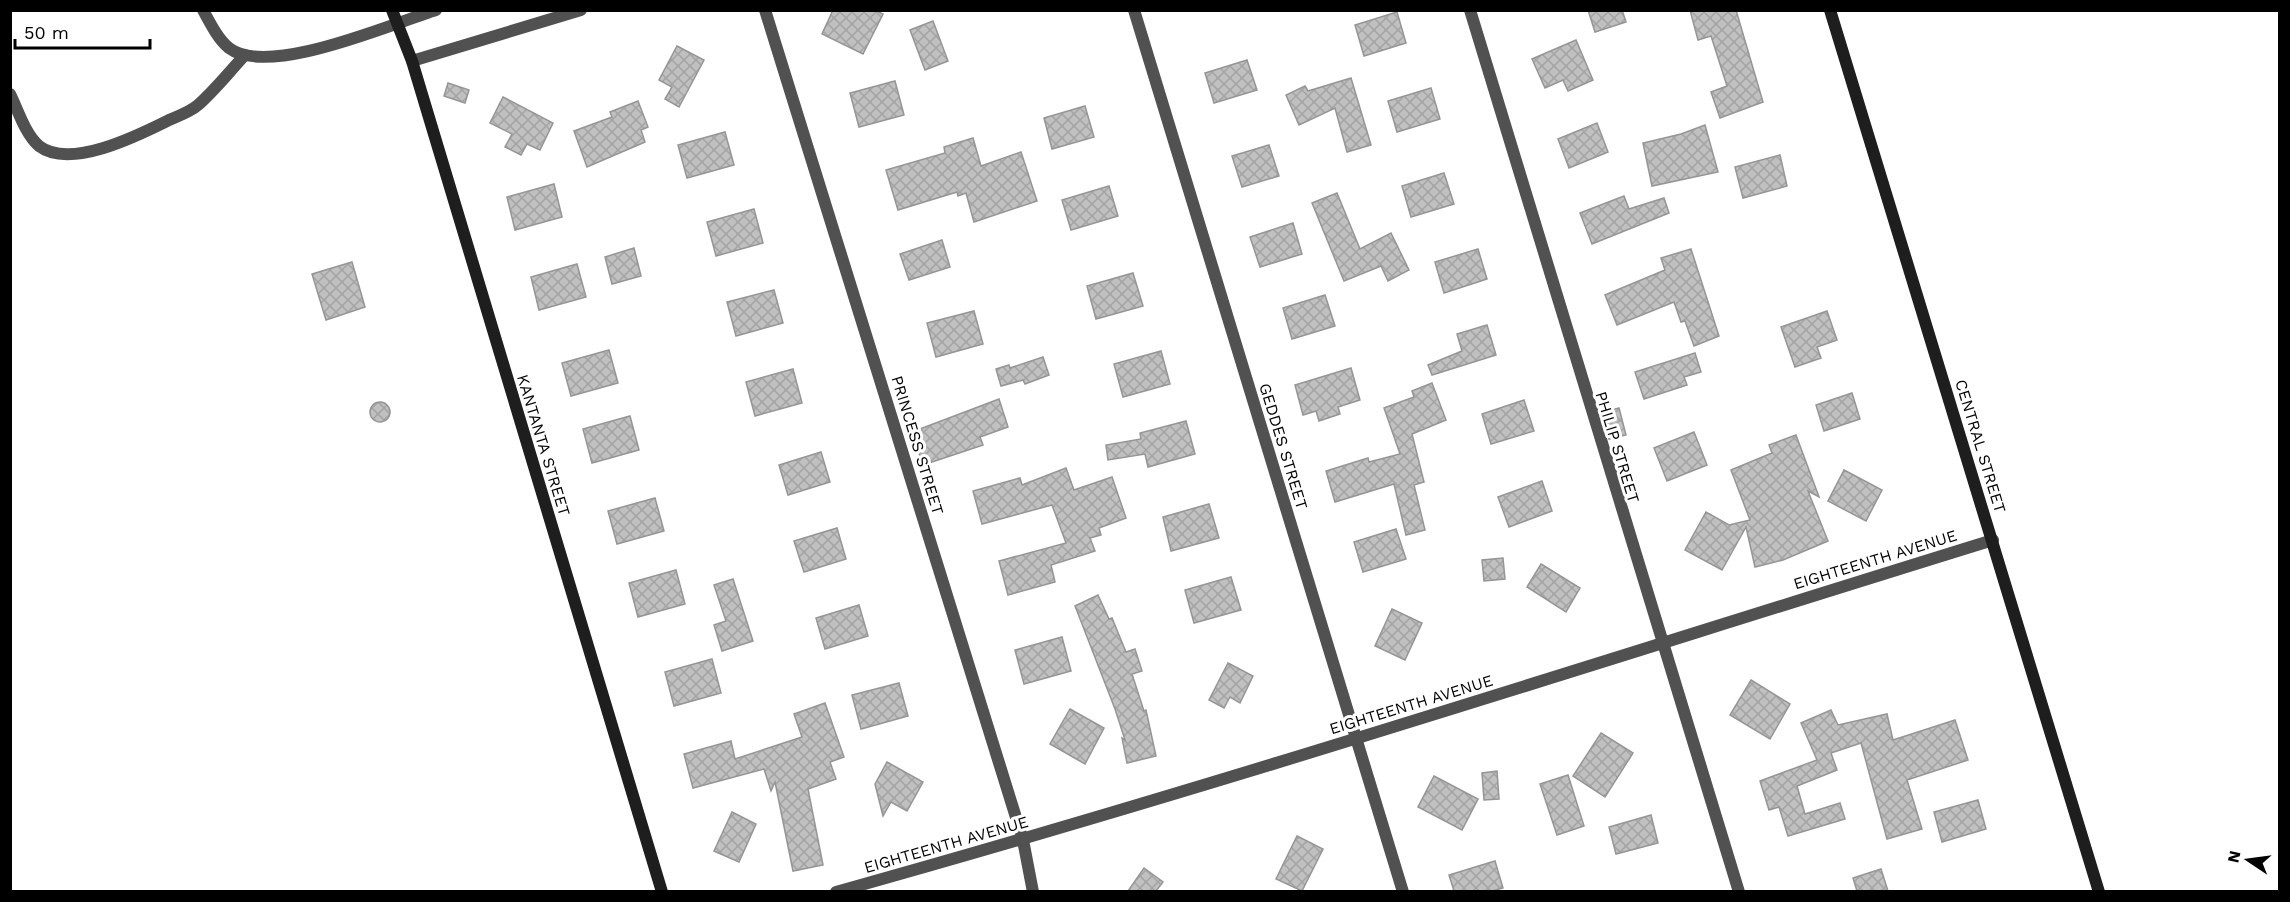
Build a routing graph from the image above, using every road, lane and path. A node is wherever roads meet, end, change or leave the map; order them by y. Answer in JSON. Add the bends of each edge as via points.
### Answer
{"nodes":[{"id":1,"x":203,"y":10,"type":"edge"},
{"id":2,"x":392,"y":10,"type":"edge"},
{"id":3,"x":436,"y":10,"type":"edge"},
{"id":4,"x":581,"y":10,"type":"edge"},
{"id":5,"x":765,"y":10,"type":"edge"},
{"id":6,"x":1134,"y":10,"type":"edge"},
{"id":7,"x":1470,"y":10,"type":"edge"},
{"id":8,"x":1830,"y":10,"type":"edge"},
{"id":9,"x":397,"y":22,"type":"junction"},
{"id":10,"x":245,"y":55,"type":"junction"},
{"id":11,"x":412,"y":61,"type":"junction"},
{"id":12,"x":10,"y":94,"type":"edge"},
{"id":13,"x":1993,"y":540,"type":"junction"},
{"id":14,"x":1662,"y":642,"type":"junction"},
{"id":15,"x":1356,"y":739,"type":"junction"},
{"id":16,"x":1023,"y":840,"type":"junction"},
{"id":17,"x":662,"y":891,"type":"edge"},
{"id":18,"x":836,"y":891,"type":"edge"},
{"id":19,"x":1033,"y":891,"type":"edge"},
{"id":20,"x":1404,"y":891,"type":"edge"},
{"id":21,"x":1739,"y":891,"type":"edge"},
{"id":22,"x":2099,"y":891,"type":"edge"}],
"edges":[{"from":1,"to":10,"type":"street","via":[[229,47]]},
{"from":2,"to":9,"type":"street","name":"KANTANTA STREET"},
{"from":3,"to":9,"type":"street"},
{"from":4,"to":11,"type":"street"},
{"from":5,"to":16,"type":"street","name":"PRINCESS STREET"},
{"from":6,"to":15,"type":"street","name":"GEDDES STREET"},
{"from":7,"to":14,"type":"street","name":"PHILIP STREET"},
{"from":8,"to":13,"type":"street","name":"CENTRAL STREET"},
{"from":9,"to":10,"type":"street","via":[[296,54],[261,58]]},
{"from":9,"to":11,"type":"street","name":"KANTANTA STREET"},
{"from":10,"to":12,"type":"street","via":[[196,107],[123,143],[91,150],[66,154],[39,145]]},
{"from":11,"to":17,"type":"street","name":"KANTANTA STREET"},
{"from":13,"to":14,"type":"street","name":"EIGHTEENTH AVENUE"},
{"from":13,"to":22,"type":"street","name":"CENTRAL STREET"},
{"from":14,"to":15,"type":"street","name":"EIGHTEENTH AVENUE"},
{"from":14,"to":21,"type":"street","name":"PHILIP STREET"},
{"from":15,"to":16,"type":"street","name":"EIGHTEENTH AVENUE"},
{"from":15,"to":20,"type":"street","name":"GEDDES STREET"},
{"from":16,"to":18,"type":"street","name":"EIGHTEENTH AVENUE"},
{"from":16,"to":19,"type":"street","name":"PRINCESS STREET"}]}
